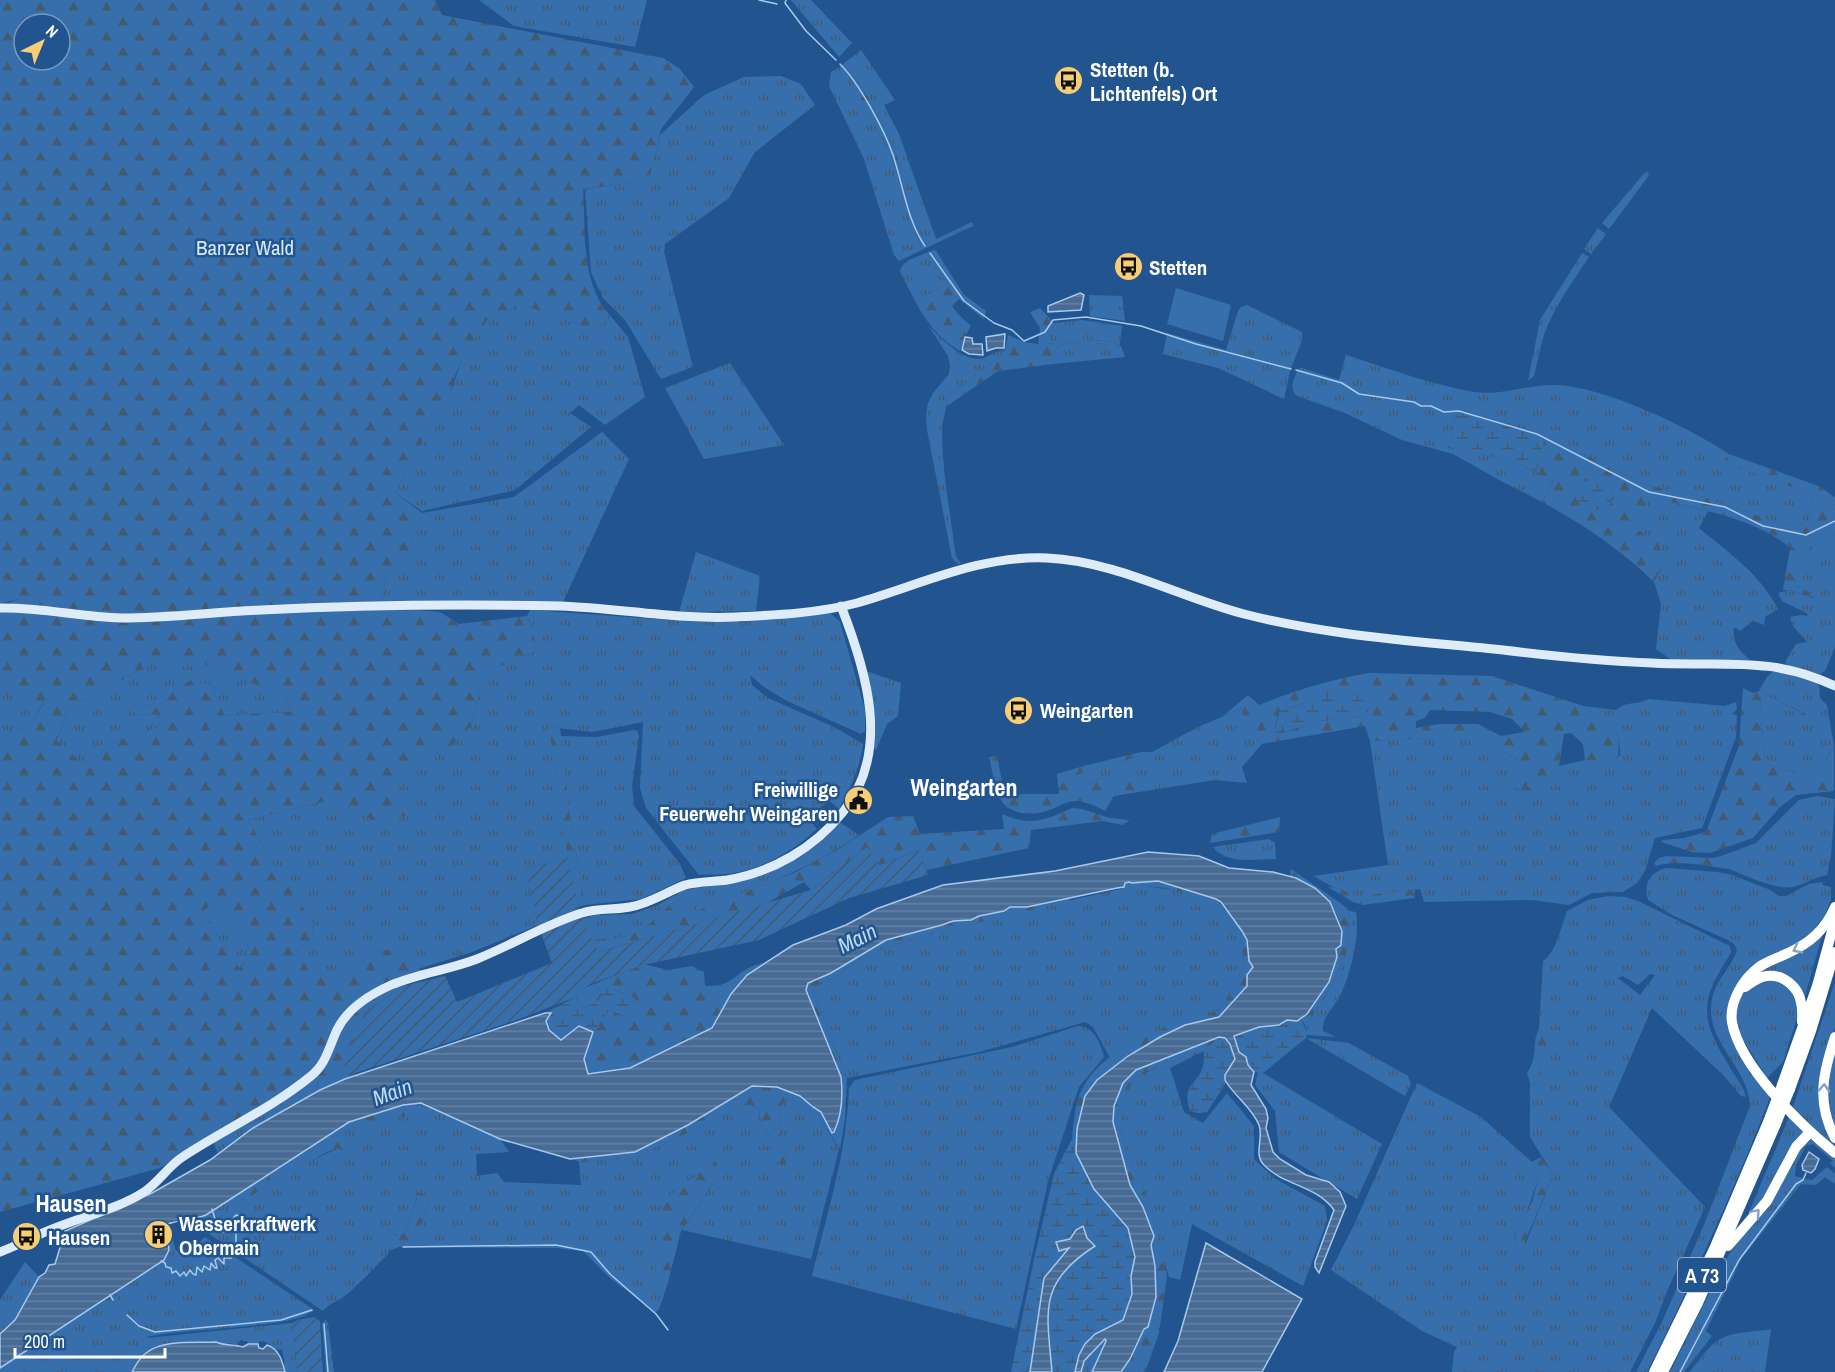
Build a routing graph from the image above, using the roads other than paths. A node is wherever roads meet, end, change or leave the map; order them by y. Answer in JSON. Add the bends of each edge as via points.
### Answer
{"nodes":[{"id":1,"x":841,"y":606,"type":"junction"},
{"id":2,"x":0,"y":608,"type":"edge"},
{"id":3,"x":1835,"y":687,"type":"edge"},
{"id":4,"x":1835,"y":907,"type":"edge"},
{"id":5,"x":1835,"y":920,"type":"edge"},
{"id":6,"x":1835,"y":952,"type":"edge"},
{"id":7,"x":1740,"y":990,"type":"junction"},
{"id":8,"x":1803,"y":1029,"type":"junction"},
{"id":9,"x":1835,"y":1037,"type":"edge"},
{"id":10,"x":1786,"y":1087,"type":"junction"},
{"id":11,"x":1772,"y":1123,"type":"junction"},
{"id":12,"x":1810,"y":1132,"type":"junction"},
{"id":13,"x":1835,"y":1138,"type":"edge"},
{"id":14,"x":1835,"y":1153,"type":"edge"},
{"id":15,"x":0,"y":1252,"type":"edge"},
{"id":16,"x":1718,"y":1258,"type":"junction"},
{"id":17,"x":1654,"y":1372,"type":"edge"},
{"id":18,"x":1663,"y":1372,"type":"edge"}],
"edges":[{"from":1,"to":2,"type":"street","via":[[715,618],[528,606],[317,608],[120,618]]},
{"from":1,"to":3,"type":"street","via":[[951,571],[996,561],[1043,557],[1117,571],[1241,613],[1355,635],[1655,664],[1778,666]]},
{"from":1,"to":15,"type":"street","via":[[868,689],[871,728],[863,774],[845,810],[819,837],[794,855],[749,875],[688,884],[640,905],[584,913],[468,962],[389,986],[348,1013],[322,1065],[314,1073],[285,1095],[183,1156],[143,1193]]},
{"from":4,"to":7,"type":"highway","one_way":true,"via":[[1814,938],[1758,968]]},
{"from":5,"to":8,"type":"highway","number":"A 73"},
{"from":6,"to":10,"type":"highway","number":"A 73","via":[[1811,1031]]},
{"from":7,"to":8,"type":"highway","via":[[1767,976],[1785,980],[1800,997]]},
{"from":7,"to":12,"type":"highway","via":[[1732,1010],[1739,1041],[1772,1091]]},
{"from":8,"to":10,"type":"highway","number":"A 73"},
{"from":13,"to":9,"type":"highway","one_way":true,"via":[[1824,1111],[1822,1089]]},
{"from":10,"to":11,"type":"highway","number":"A 73","bridge":true},
{"from":11,"to":16,"type":"highway","number":"A 73"},
{"from":11,"to":17,"type":"highway","number":"A 73"},
{"from":12,"to":14,"type":"highway"},
{"from":16,"to":12,"type":"highway","one_way":true,"via":[[1769,1197],[1796,1147]]},
{"from":16,"to":18,"type":"highway","number":"A 73"}]}
